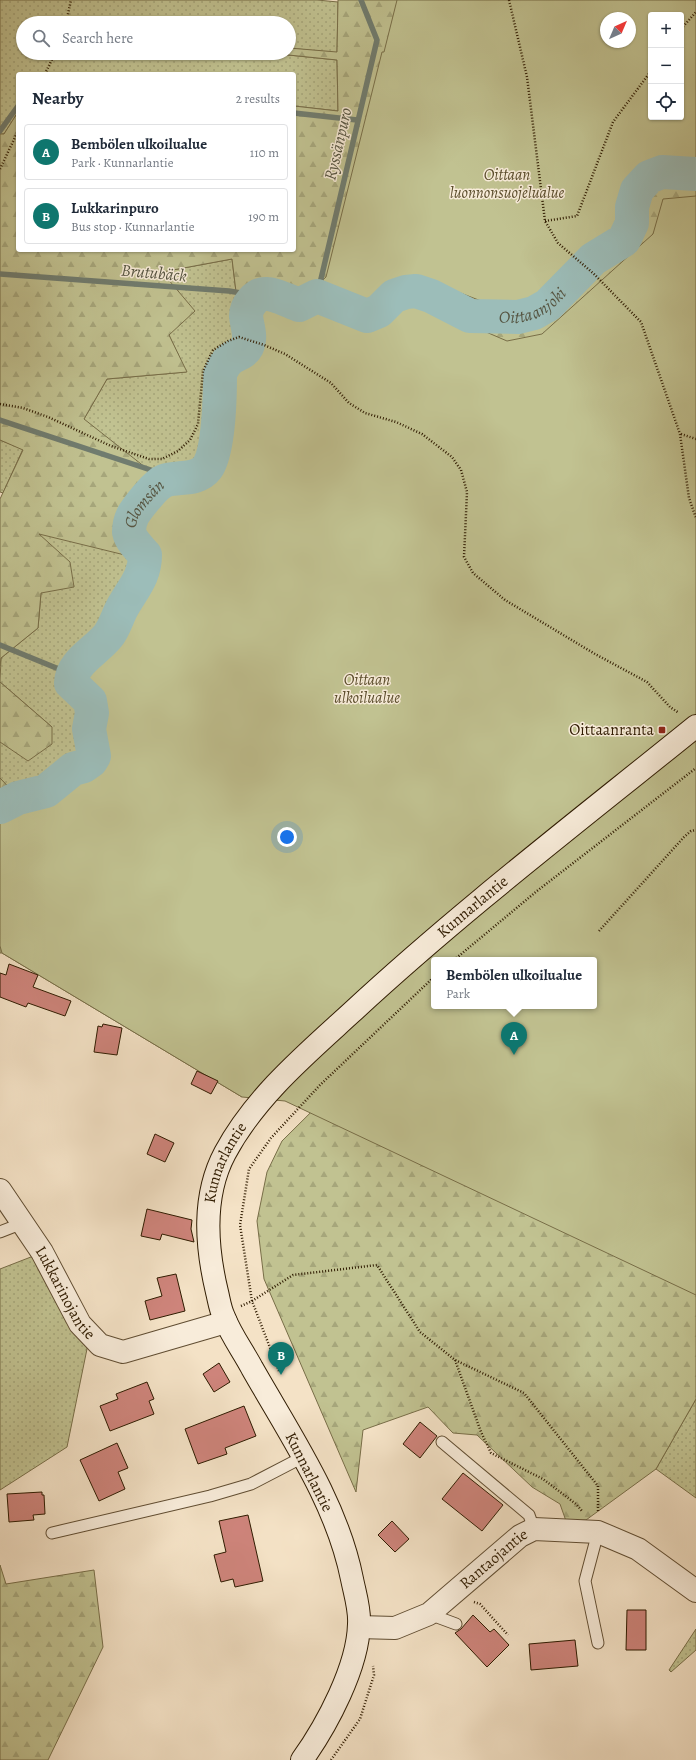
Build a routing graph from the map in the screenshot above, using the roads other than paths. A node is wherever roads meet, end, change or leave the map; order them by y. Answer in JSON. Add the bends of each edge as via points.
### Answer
{"nodes":[{"id":1,"x":688,"y":720,"type":"edge"},
{"id":2,"x":0,"y":1190,"type":"edge"},
{"id":3,"x":23,"y":1223,"type":"junction"},
{"id":4,"x":0,"y":1232,"type":"edge"},
{"id":5,"x":226,"y":1322,"type":"junction"},
{"id":6,"x":442,"y":1442,"type":"dead end"},
{"id":7,"x":303,"y":1457,"type":"junction"},
{"id":8,"x":534,"y":1529,"type":"junction"},
{"id":9,"x":598,"y":1532,"type":"junction"},
{"id":10,"x":52,"y":1533,"type":"dead end"},
{"id":11,"x":696,"y":1590,"type":"edge"},
{"id":12,"x":429,"y":1614,"type":"junction"},
{"id":13,"x":456,"y":1624,"type":"dead end"},
{"id":14,"x":359,"y":1627,"type":"junction"},
{"id":15,"x":598,"y":1643,"type":"dead end"},
{"id":16,"x":302,"y":1760,"type":"edge"}],
"edges":[{"from":1,"to":5,"type":"main road","name":"Kunnarlantie","via":[[435,937],[294,1065],[256,1106],[225,1153],[212,1186],[207,1226],[212,1272]]},
{"from":2,"to":3,"type":"main road","name":"Lukkarinojantie"},
{"from":3,"to":4,"type":"lane"},
{"from":3,"to":5,"type":"main road","name":"Lukkarinojantie","via":[[42,1252],[80,1324],[100,1345],[123,1352]]},
{"from":5,"to":7,"type":"main road","name":"Kunnarlantie"},
{"from":6,"to":8,"type":"lane","via":[[529,1514]]},
{"from":7,"to":10,"type":"lane","via":[[237,1488]]},
{"from":7,"to":14,"type":"main road","name":"Kunnarlantie","via":[[326,1502],[347,1556],[359,1612]]},
{"from":8,"to":9,"type":"main road","name":"Rantaojantie"},
{"from":8,"to":12,"type":"main road","name":"Rantaojantie","via":[[520,1536]]},
{"from":9,"to":11,"type":"main road","name":"Rantaojantie","via":[[638,1548]]},
{"from":9,"to":15,"type":"lane","via":[[585,1581]]},
{"from":12,"to":13,"type":"lane"},
{"from":12,"to":14,"type":"main road","name":"Rantaojantie","via":[[395,1628]]},
{"from":14,"to":16,"type":"main road","name":"Kunnarlantie","via":[[354,1660],[335,1704]]}]}
